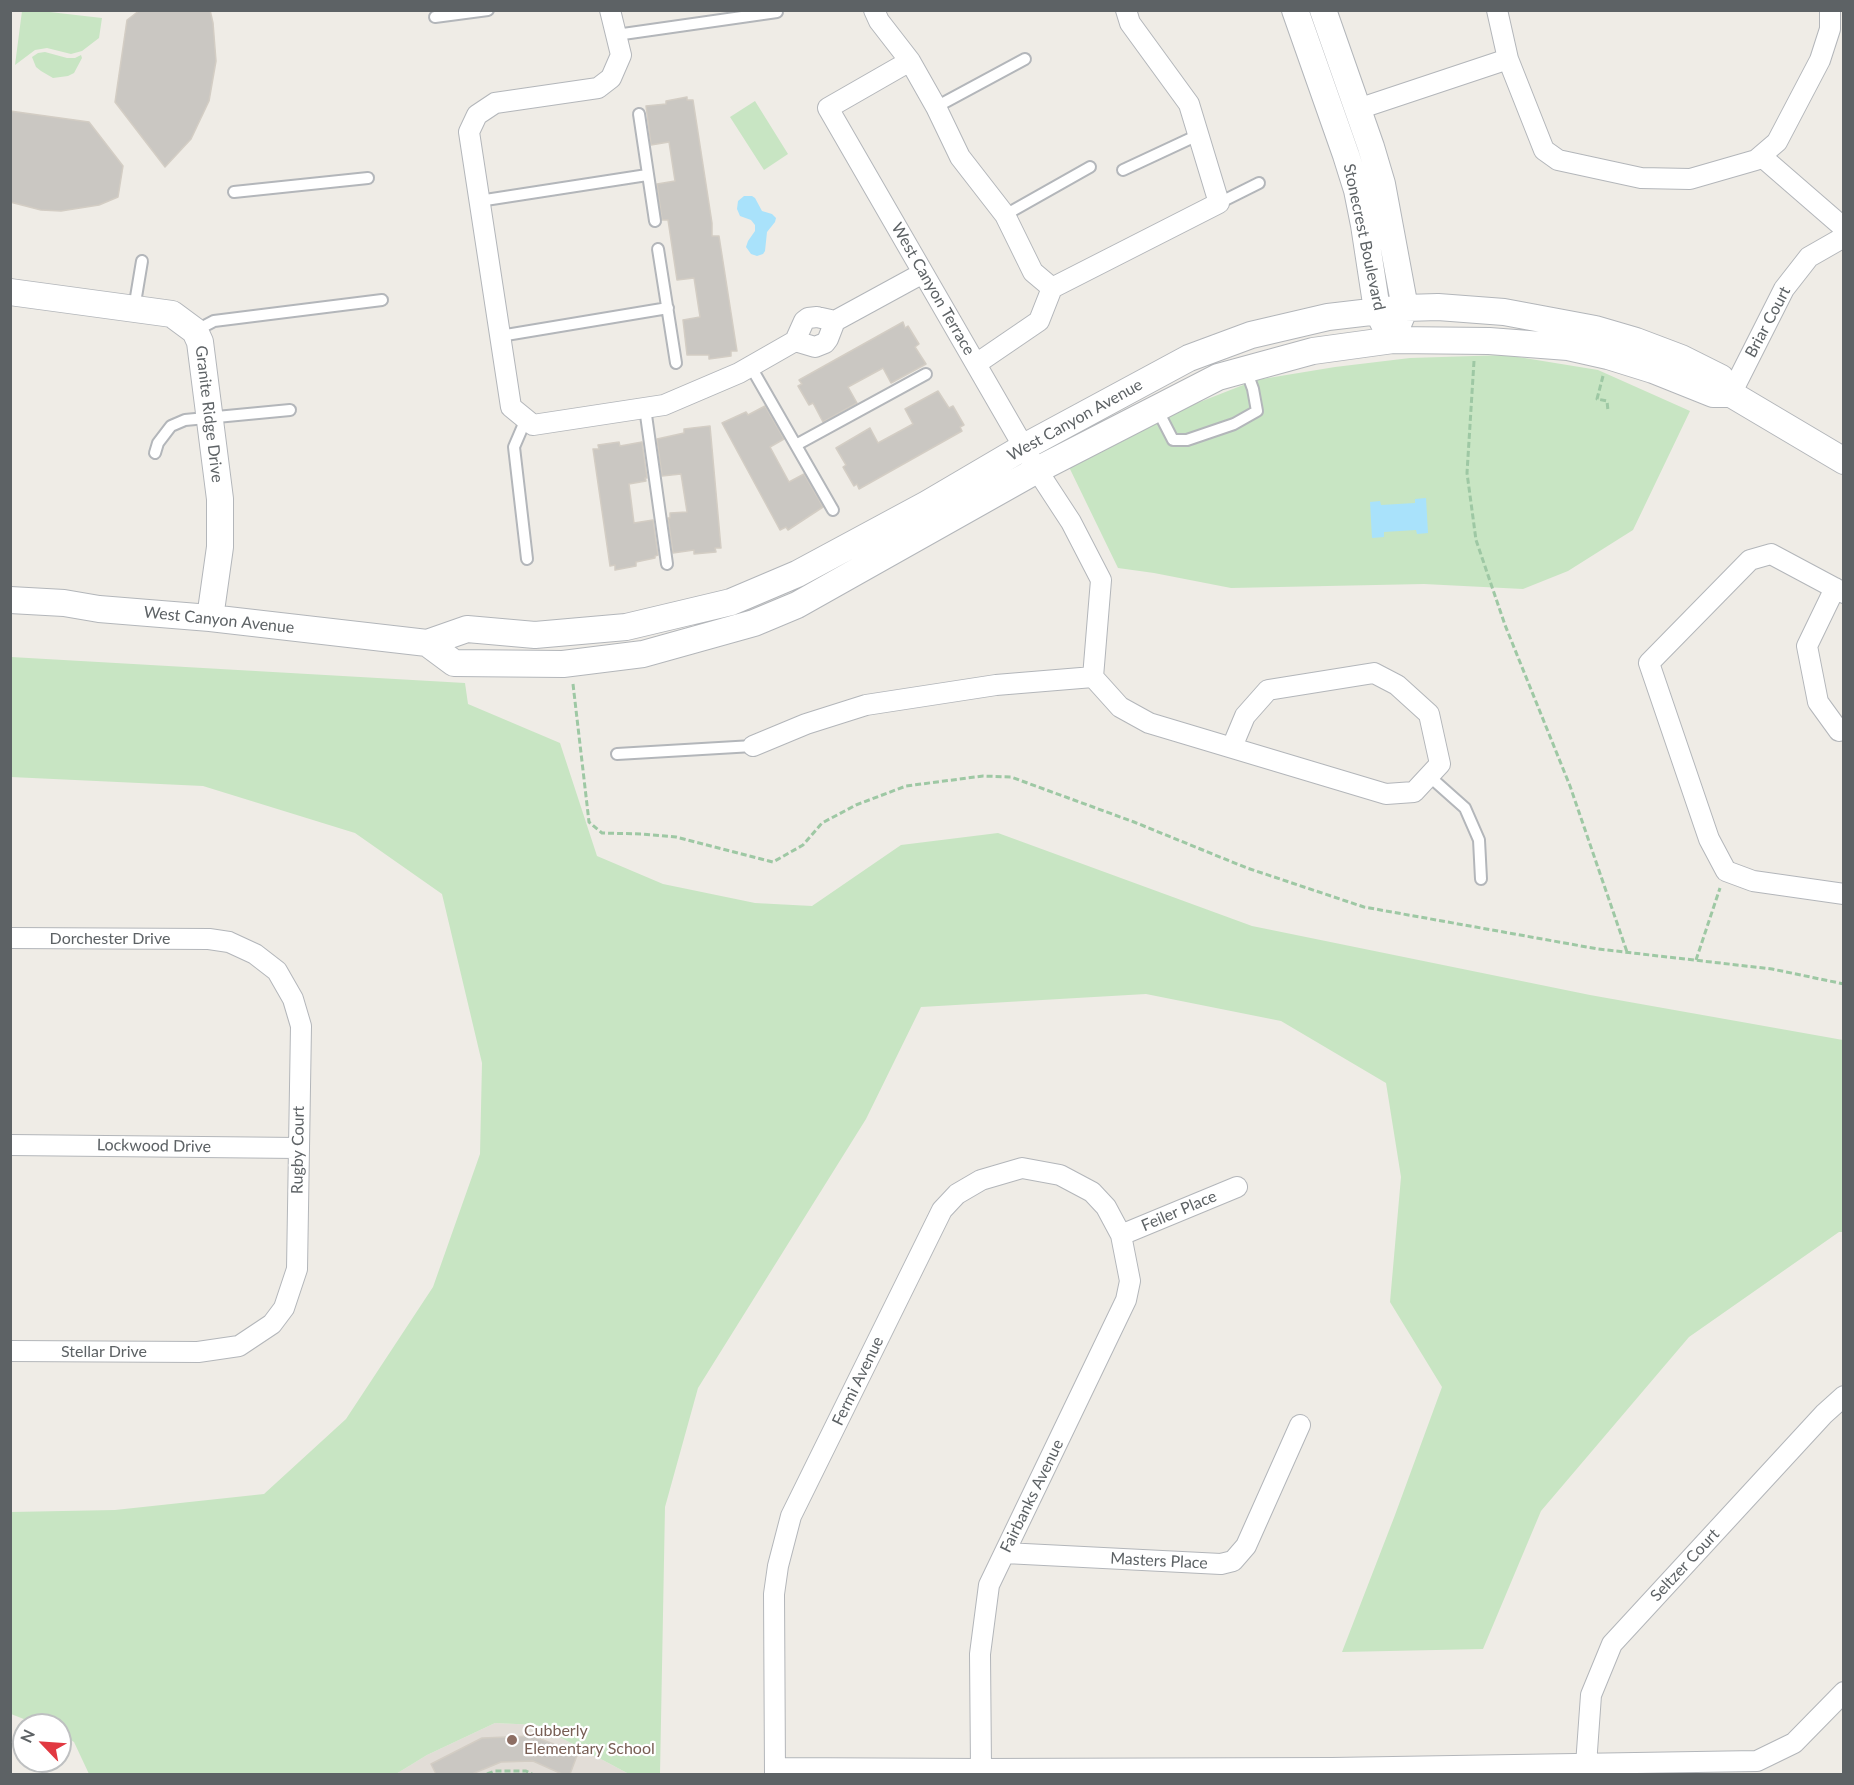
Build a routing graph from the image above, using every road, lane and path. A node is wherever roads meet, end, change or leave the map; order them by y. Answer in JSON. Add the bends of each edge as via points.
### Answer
{"nodes":[{"id":1,"x":488,"y":10,"type":"edge"},
{"id":2,"x":610,"y":10,"type":"edge"},
{"id":3,"x":874,"y":10,"type":"edge"},
{"id":4,"x":1126,"y":10,"type":"edge"},
{"id":5,"x":1295,"y":10,"type":"edge"},
{"id":6,"x":1323,"y":10,"type":"edge"},
{"id":7,"x":1497,"y":10,"type":"edge"},
{"id":8,"x":1830,"y":10,"type":"edge"},
{"id":9,"x":777,"y":12,"type":"dead end"},
{"id":10,"x":435,"y":17,"type":"dead end"},
{"id":11,"x":616,"y":35,"type":"junction"},
{"id":12,"x":1025,"y":59,"type":"dead end"},
{"id":13,"x":1508,"y":59,"type":"junction"},
{"id":14,"x":910,"y":61,"type":"junction"},
{"id":15,"x":936,"y":107,"type":"junction"},
{"id":16,"x":1358,"y":109,"type":"junction"},
{"id":17,"x":639,"y":114,"type":"dead end"},
{"id":18,"x":1198,"y":135,"type":"junction"},
{"id":19,"x":1761,"y":156,"type":"junction"},
{"id":20,"x":1090,"y":167,"type":"dead end"},
{"id":21,"x":1123,"y":170,"type":"dead end"},
{"id":22,"x":647,"y":175,"type":"junction"},
{"id":23,"x":368,"y":178,"type":"dead end"},
{"id":24,"x":1259,"y":183,"type":"dead end"},
{"id":25,"x":234,"y":192,"type":"dead end"},
{"id":26,"x":480,"y":201,"type":"junction"},
{"id":27,"x":1219,"y":203,"type":"junction"},
{"id":28,"x":1005,"y":215,"type":"junction"},
{"id":29,"x":655,"y":221,"type":"dead end"},
{"id":30,"x":1844,"y":228,"type":"edge"},
{"id":31,"x":1844,"y":237,"type":"edge"},
{"id":32,"x":658,"y":249,"type":"dead end"},
{"id":33,"x":142,"y":261,"type":"dead end"},
{"id":34,"x":923,"y":273,"type":"junction"},
{"id":35,"x":1052,"y":288,"type":"junction"},
{"id":36,"x":10,"y":292,"type":"edge"},
{"id":37,"x":382,"y":300,"type":"dead end"},
{"id":38,"x":668,"y":308,"type":"junction"},
{"id":39,"x":1405,"y":308,"type":"junction"},
{"id":40,"x":134,"y":309,"type":"junction"},
{"id":41,"x":1377,"y":310,"type":"junction"},
{"id":42,"x":195,"y":331,"type":"junction"},
{"id":43,"x":500,"y":336,"type":"junction"},
{"id":44,"x":1393,"y":340,"type":"junction"},
{"id":45,"x":1475,"y":341,"type":"junction"},
{"id":46,"x":676,"y":363,"type":"dead end"},
{"id":47,"x":976,"y":364,"type":"junction"},
{"id":48,"x":751,"y":367,"type":"junction"},
{"id":49,"x":1246,"y":369,"type":"junction"},
{"id":50,"x":926,"y":374,"type":"dead end"},
{"id":51,"x":1603,"y":376,"type":"dead end"},
{"id":52,"x":1731,"y":394,"type":"junction"},
{"id":53,"x":645,"y":408,"type":"junction"},
{"id":54,"x":1157,"y":409,"type":"junction"},
{"id":55,"x":290,"y":410,"type":"dead end"},
{"id":56,"x":1608,"y":411,"type":"dead end"},
{"id":57,"x":210,"y":417,"type":"junction"},
{"id":58,"x":526,"y":419,"type":"junction"},
{"id":59,"x":796,"y":445,"type":"junction"},
{"id":60,"x":1024,"y":447,"type":"junction"},
{"id":61,"x":155,"y":453,"type":"dead end"},
{"id":62,"x":1844,"y":461,"type":"edge"},
{"id":63,"x":1037,"y":470,"type":"junction"},
{"id":64,"x":832,"y":510,"type":"dead end"},
{"id":65,"x":527,"y":559,"type":"dead end"},
{"id":66,"x":667,"y":564,"type":"dead end"},
{"id":67,"x":1839,"y":590,"type":"edge"},
{"id":68,"x":10,"y":600,"type":"edge"},
{"id":69,"x":210,"y":618,"type":"junction"},
{"id":70,"x":427,"y":643,"type":"junction"},
{"id":71,"x":573,"y":663,"type":"junction"},
{"id":72,"x":1093,"y":677,"type":"junction"},
{"id":73,"x":1839,"y":731,"type":"dead end"},
{"id":74,"x":753,"y":746,"type":"joint"},
{"id":75,"x":1232,"y":747,"type":"junction"},
{"id":76,"x":617,"y":754,"type":"dead end"},
{"id":77,"x":1429,"y":776,"type":"junction"},
{"id":78,"x":1726,"y":871,"type":"junction"},
{"id":79,"x":1481,"y":879,"type":"dead end"},
{"id":80,"x":1844,"y":894,"type":"edge"},
{"id":81,"x":10,"y":938,"type":"edge"},
{"id":82,"x":209,"y":939,"type":"joint"},
{"id":83,"x":1627,"y":952,"type":"junction"},
{"id":84,"x":1696,"y":960,"type":"junction"},
{"id":85,"x":1844,"y":984,"type":"edge"},
{"id":86,"x":10,"y":1145,"type":"edge"},
{"id":87,"x":298,"y":1148,"type":"junction"},
{"id":88,"x":1236,"y":1187,"type":"dead end"},
{"id":89,"x":1121,"y":1235,"type":"junction"},
{"id":90,"x":10,"y":1351,"type":"edge"},
{"id":91,"x":198,"y":1352,"type":"joint"},
{"id":92,"x":1844,"y":1396,"type":"edge"},
{"id":93,"x":1300,"y":1425,"type":"dead end"},
{"id":94,"x":1005,"y":1553,"type":"junction"},
{"id":95,"x":1844,"y":1692,"type":"edge"},
{"id":96,"x":1586,"y":1765,"type":"junction"},
{"id":97,"x":981,"y":1770,"type":"junction"},
{"id":98,"x":775,"y":1771,"type":"edge"},
{"id":99,"x":1332,"y":1771,"type":"edge"},
{"id":100,"x":487,"y":1774,"type":"edge"},
{"id":101,"x":532,"y":1774,"type":"edge"}],
"edges":[{"from":1,"to":10,"type":"lane"},
{"from":2,"to":11,"type":"street"},
{"from":3,"to":14,"type":"street"},
{"from":4,"to":18,"type":"street","via":[[1130,23],[1189,104]]},
{"from":5,"to":41,"type":"street","name":"Stonecrest Boulevard","via":[[1357,190]]},
{"from":6,"to":16,"type":"street","name":"Stonecrest Boulevard"},
{"from":7,"to":13,"type":"street"},
{"from":8,"to":19,"type":"street","via":[[1830,29],[1820,60],[1777,142]]},
{"from":9,"to":11,"type":"lane"},
{"from":11,"to":26,"type":"street","via":[[621,55],[611,78],[598,88],[495,103],[477,115],[469,132]]},
{"from":12,"to":15,"type":"lane"},
{"from":13,"to":16,"type":"street"},
{"from":13,"to":19,"type":"street","via":[[1544,150],[1558,160],[1641,178],[1690,179]]},
{"from":14,"to":15,"type":"street"},
{"from":14,"to":34,"type":"street","name":"West Canyon Terrace","via":[[828,108]]},
{"from":15,"to":28,"type":"street","via":[[960,157]]},
{"from":16,"to":39,"type":"street","name":"Stonecrest Boulevard","via":[[1382,184]]},
{"from":17,"to":22,"type":"lane"},
{"from":18,"to":21,"type":"lane"},
{"from":18,"to":27,"type":"street"},
{"from":19,"to":30,"type":"street"},
{"from":20,"to":28,"type":"lane"},
{"from":22,"to":26,"type":"lane"},
{"from":22,"to":29,"type":"lane"},
{"from":23,"to":25,"type":"lane"},
{"from":24,"to":27,"type":"lane"},
{"from":26,"to":43,"type":"street"},
{"from":27,"to":35,"type":"street"},
{"from":28,"to":35,"type":"street","via":[[1033,272]]},
{"from":31,"to":52,"type":"street","name":"Briar Court","via":[[1809,257],[1784,289]]},
{"from":32,"to":38,"type":"lane"},
{"from":33,"to":40,"type":"lane"},
{"from":34,"to":47,"type":"street","name":"West Canyon Terrace"},
{"from":34,"to":48,"type":"street","via":[[835,321],[808,318],[795,341]]},
{"from":35,"to":47,"type":"street","via":[[1040,321]]},
{"from":36,"to":40,"type":"street","name":"Granite Ridge Drive"},
{"from":37,"to":42,"type":"lane","via":[[214,321]]},
{"from":38,"to":43,"type":"lane"},
{"from":38,"to":46,"type":"lane"},
{"from":39,"to":41,"type":"street","name":"West Canyon Avenue"},
{"from":39,"to":44,"type":"street","name":"Stonecrest Boulevard"},
{"from":39,"to":52,"type":"street","name":"West Canyon Avenue","via":[[1504,312],[1594,329],[1681,358],[1721,378]]},
{"from":40,"to":42,"type":"street","name":"Granite Ridge Drive","via":[[172,314]]},
{"from":41,"to":44,"type":"street","name":"Stonecrest Boulevard"},
{"from":41,"to":60,"type":"street","name":"West Canyon Avenue","via":[[1251,335],[1189,357]]},
{"from":42,"to":57,"type":"street","name":"Granite Ridge Drive","via":[[200,342]]},
{"from":43,"to":58,"type":"street","via":[[512,407]]},
{"from":44,"to":45,"type":"street","name":"West Canyon Avenue"},
{"from":44,"to":49,"type":"street","name":"West Canyon Avenue","via":[[1313,351]]},
{"from":45,"to":52,"type":"street","name":"West Canyon Avenue","via":[[1568,347],[1653,370],[1713,394]]},
{"from":45,"to":83,"type":"path","via":[[1467,473],[1476,540],[1505,625],[1570,786]]},
{"from":47,"to":60,"type":"street","name":"West Canyon Terrace"},
{"from":48,"to":53,"type":"street","via":[[664,405]]},
{"from":48,"to":59,"type":"lane"},
{"from":49,"to":54,"type":"street","name":"West Canyon Avenue","via":[[1218,377]]},
{"from":49,"to":54,"type":"lane","via":[[1257,411],[1234,424],[1187,440],[1173,440]]},
{"from":50,"to":59,"type":"lane"},
{"from":51,"to":56,"type":"path","via":[[1598,399],[1607,401]]},
{"from":52,"to":62,"type":"street","name":"West Canyon Avenue"},
{"from":53,"to":58,"type":"street","via":[[533,424]]},
{"from":53,"to":66,"type":"lane"},
{"from":54,"to":63,"type":"street","name":"West Canyon Avenue"},
{"from":55,"to":57,"type":"lane"},
{"from":57,"to":61,"type":"lane","via":[[171,426],[158,442]]},
{"from":57,"to":69,"type":"street","name":"Granite Ridge Drive","via":[[220,547]]},
{"from":58,"to":65,"type":"lane","via":[[514,447]]},
{"from":59,"to":64,"type":"lane"},
{"from":60,"to":63,"type":"street","name":"West Canyon Terrace"},
{"from":60,"to":70,"type":"street","name":"West Canyon Avenue","via":[[836,554],[731,602],[626,627],[535,635],[467,629]]},
{"from":63,"to":71,"type":"street","name":"West Canyon Avenue","via":[[797,605],[754,623],[643,654]]},
{"from":63,"to":72,"type":"street","name":"West Canyon Terrace","via":[[1071,522],[1101,580]]},
{"from":67,"to":73,"type":"street","via":[[1807,646],[1818,702]]},
{"from":67,"to":78,"type":"street","via":[[1771,554],[1750,560],[1649,663],[1709,839]]},
{"from":68,"to":69,"type":"street","name":"West Canyon Avenue"},
{"from":69,"to":70,"type":"street","name":"West Canyon Avenue"},
{"from":70,"to":71,"type":"street","name":"West Canyon Avenue","via":[[454,663]]},
{"from":71,"to":83,"type":"path","via":[[589,822],[602,833],[676,837],[772,862],[803,845],[822,824],[856,805],[906,786],[983,776],[1011,777],[1247,868],[1364,907]]},
{"from":72,"to":74,"type":"street","via":[[866,705]]},
{"from":72,"to":75,"type":"street","via":[[1120,707],[1149,723]]},
{"from":74,"to":76,"type":"lane"},
{"from":75,"to":77,"type":"street","via":[[1386,794],[1414,792]]},
{"from":75,"to":77,"type":"street","via":[[1245,716],[1269,690],[1374,673],[1397,685],[1429,714],[1440,765]]},
{"from":77,"to":79,"type":"lane","via":[[1465,808],[1479,840]]},
{"from":78,"to":80,"type":"street","via":[[1753,880]]},
{"from":78,"to":84,"type":"path"},
{"from":81,"to":82,"type":"street","name":"Dorchester Drive"},
{"from":82,"to":87,"type":"street","name":"Rugby Court","via":[[229,942],[255,954],[277,971],[293,999],[301,1026]]},
{"from":83,"to":84,"type":"path"},
{"from":84,"to":85,"type":"path","via":[[1772,969]]},
{"from":86,"to":87,"type":"street","name":"Lockwood Drive"},
{"from":87,"to":91,"type":"street","name":"Rugby Court","via":[[297,1269],[284,1308],[272,1324],[239,1346]]},
{"from":88,"to":89,"type":"street","name":"Feiler Place"},
{"from":89,"to":94,"type":"street","name":"Fairbanks Avenue","via":[[1130,1281],[1126,1300]]},
{"from":89,"to":98,"type":"street","name":"Fermi Avenue","via":[[1106,1207],[1092,1192],[1060,1175],[1022,1168],[981,1180],[957,1194],[942,1210],[791,1516],[774,1594]]},
{"from":90,"to":91,"type":"street","name":"Stellar Drive"},
{"from":92,"to":96,"type":"street","name":"Seltzer Court","via":[[1612,1644],[1591,1695]]},
{"from":93,"to":94,"type":"street","name":"Masters Place","via":[[1246,1546],[1233,1561],[1221,1564]]},
{"from":94,"to":97,"type":"street","name":"Fairbanks Avenue","via":[[989,1585],[980,1654]]},
{"from":95,"to":96,"type":"street","via":[[1794,1743],[1757,1761]]},
{"from":96,"to":99,"type":"street"},
{"from":97,"to":98,"type":"street"},
{"from":97,"to":99,"type":"street"},
{"from":100,"to":101,"type":"path"}]}
